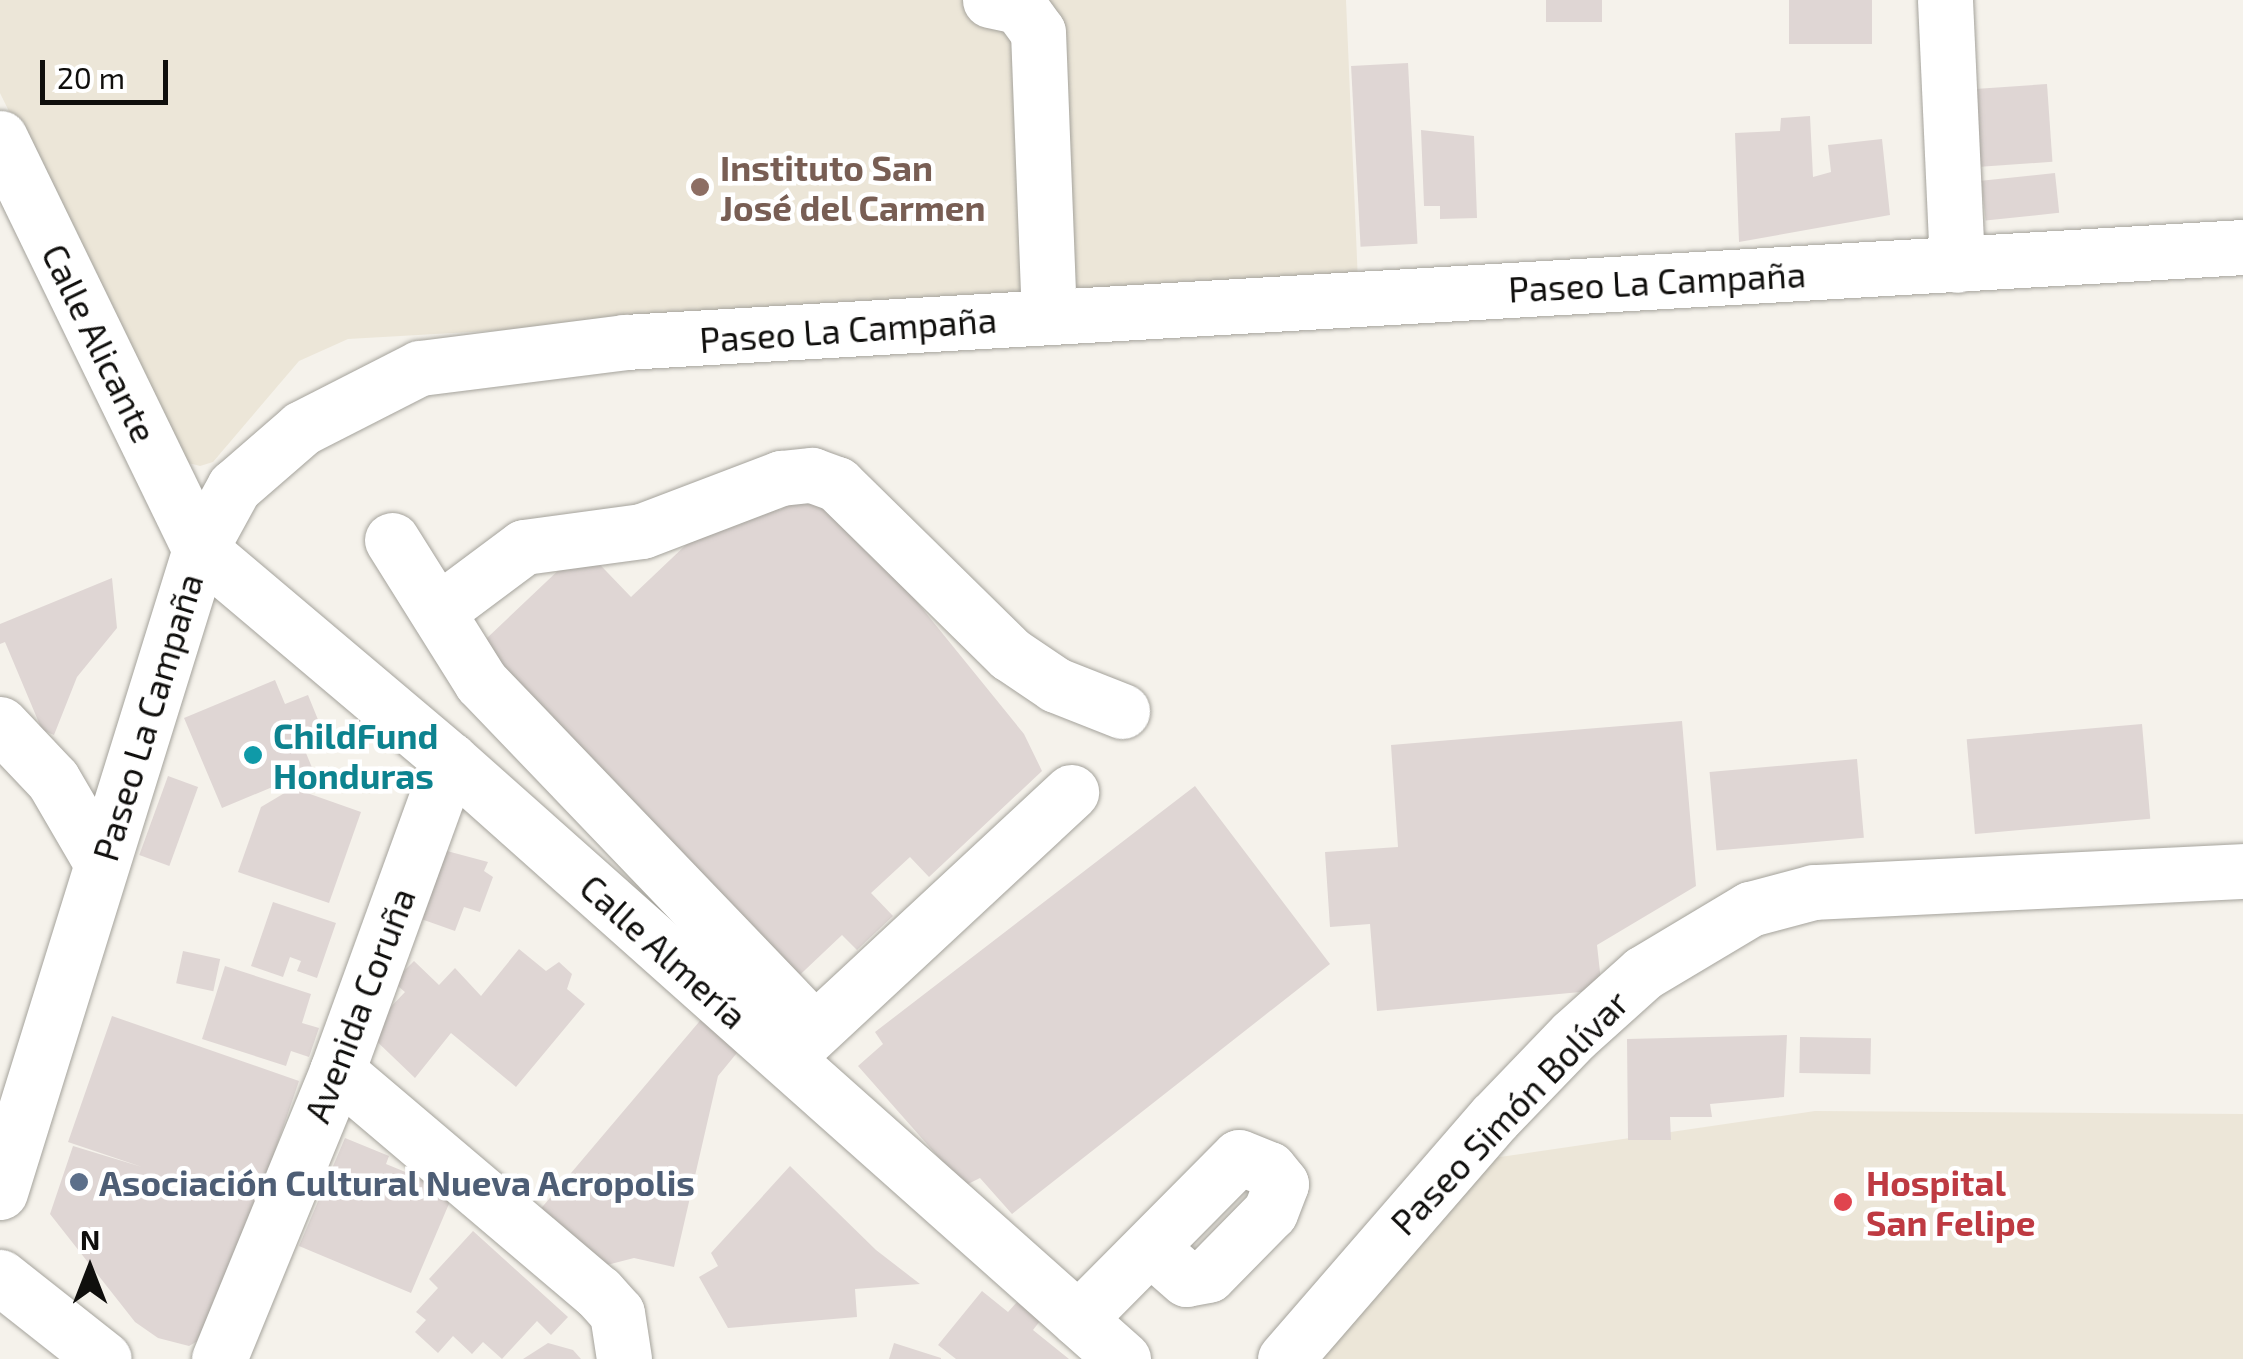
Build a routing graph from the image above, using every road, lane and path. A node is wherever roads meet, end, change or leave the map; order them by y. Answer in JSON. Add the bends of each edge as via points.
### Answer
{"nodes":[{"id":1,"x":990,"y":0,"type":"edge"},
{"id":2,"x":1945,"y":0,"type":"edge"},
{"id":3,"x":0,"y":138,"type":"edge"},
{"id":4,"x":2243,"y":247,"type":"edge"},
{"id":5,"x":1957,"y":266,"type":"junction"},
{"id":6,"x":1049,"y":316,"type":"junction"},
{"id":7,"x":392,"y":540,"type":"dead end"},
{"id":8,"x":200,"y":549,"type":"junction"},
{"id":9,"x":438,"y":612,"type":"junction"},
{"id":10,"x":1122,"y":712,"type":"dead end"},
{"id":11,"x":0,"y":724,"type":"edge"},
{"id":12,"x":450,"y":760,"type":"junction"},
{"id":13,"x":1071,"y":792,"type":"dead end"},
{"id":14,"x":102,"y":862,"type":"junction"},
{"id":15,"x":2243,"y":871,"type":"edge"},
{"id":16,"x":799,"y":1044,"type":"junction"},
{"id":17,"x":336,"y":1072,"type":"junction"},
{"id":18,"x":0,"y":1192,"type":"edge"},
{"id":19,"x":1151,"y":1248,"type":"dead end"},
{"id":20,"x":0,"y":1277,"type":"edge"},
{"id":21,"x":1078,"y":1319,"type":"junction"},
{"id":22,"x":1296,"y":1355,"type":"edge"},
{"id":23,"x":104,"y":1359,"type":"edge"},
{"id":24,"x":219,"y":1359,"type":"edge"},
{"id":25,"x":624,"y":1359,"type":"edge"},
{"id":26,"x":1123,"y":1359,"type":"edge"}],
"edges":[{"from":1,"to":6,"type":"street","via":[[1019,6],[1038,32]]},
{"from":2,"to":5,"type":"street"},
{"from":3,"to":8,"type":"street","name":"Calle Alicante"},
{"from":4,"to":5,"type":"street","name":"Paseo La Campaña"},
{"from":5,"to":6,"type":"street","name":"Paseo La Campaña"},
{"from":6,"to":8,"type":"street","name":"Paseo La Campaña","via":[[624,342],[420,368],[302,428],[234,487]]},
{"from":7,"to":9,"type":"street"},
{"from":8,"to":12,"type":"street","name":"Calle Almería"},
{"from":8,"to":14,"type":"street","name":"Paseo La Campaña"},
{"from":9,"to":10,"type":"street","via":[[524,546],[642,531],[781,478],[812,476],[837,484],[1010,654],[1056,685]]},
{"from":9,"to":16,"type":"street","via":[[481,682]]},
{"from":11,"to":14,"type":"street","via":[[52,780]]},
{"from":12,"to":16,"type":"street","name":"Calle Almería"},
{"from":12,"to":17,"type":"street","name":"Avenida Coruña"},
{"from":13,"to":16,"type":"street"},
{"from":14,"to":18,"type":"street","name":"Paseo La Campaña"},
{"from":15,"to":22,"type":"street","name":"Paseo Simón Bolívar","via":[[1814,892],[1750,909],[1643,974],[1574,1036]]},
{"from":16,"to":21,"type":"street","name":"Calle Almería"},
{"from":17,"to":24,"type":"street","name":"Avenida Coruña"},
{"from":17,"to":25,"type":"street","via":[[598,1292],[617,1313]]},
{"from":19,"to":21,"type":"street"},
{"from":20,"to":23,"type":"street"},
{"from":21,"to":26,"type":"street","name":"Calle Almería"}]}
